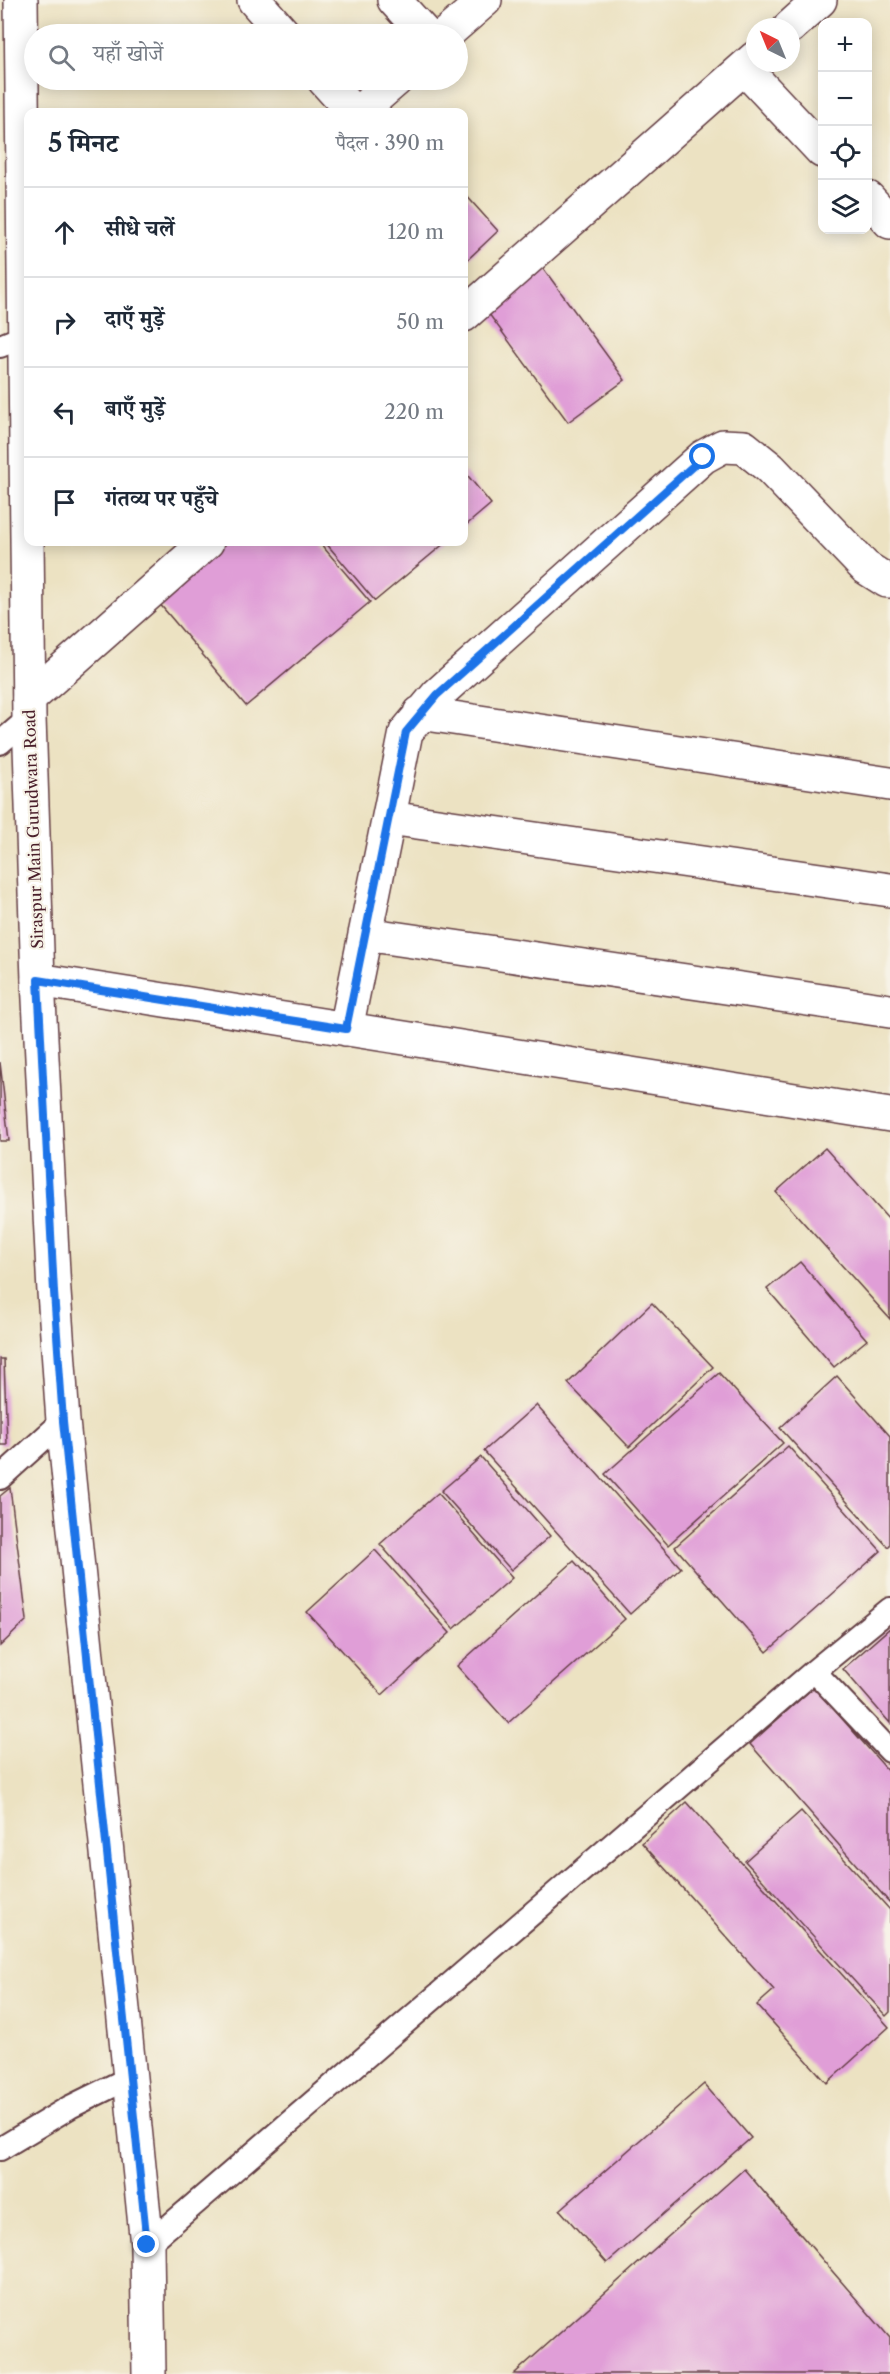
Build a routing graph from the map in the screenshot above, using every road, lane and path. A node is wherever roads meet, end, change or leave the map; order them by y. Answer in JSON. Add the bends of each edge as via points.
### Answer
{"nodes":[{"id":1,"x":21,"y":0,"type":"edge"},
{"id":2,"x":254,"y":0,"type":"edge"},
{"id":3,"x":394,"y":0,"type":"edge"},
{"id":4,"x":485,"y":0,"type":"edge"},
{"id":5,"x":820,"y":0,"type":"edge"},
{"id":6,"x":800,"y":18,"type":"edge"},
{"id":7,"x":275,"y":24,"type":"edge"},
{"id":8,"x":416,"y":24,"type":"edge"},
{"id":9,"x":457,"y":24,"type":"edge"},
{"id":10,"x":746,"y":66,"type":"edge"},
{"id":11,"x":756,"y":72,"type":"edge"},
{"id":12,"x":333,"y":90,"type":"edge"},
{"id":13,"x":384,"y":90,"type":"edge"},
{"id":14,"x":349,"y":108,"type":"edge"},
{"id":15,"x":364,"y":108,"type":"edge"},
{"id":16,"x":818,"y":146,"type":"edge"},
{"id":17,"x":872,"y":203,"type":"edge"},
{"id":18,"x":890,"y":222,"type":"edge"},
{"id":19,"x":468,"y":311,"type":"edge"},
{"id":20,"x":12,"y":341,"type":"edge"},
{"id":21,"x":203,"y":546,"type":"edge"},
{"id":22,"x":890,"y":580,"type":"edge"},
{"id":23,"x":29,"y":709,"type":"junction"},
{"id":24,"x":420,"y":713,"type":"junction"},
{"id":25,"x":0,"y":743,"type":"edge"},
{"id":26,"x":890,"y":784,"type":"edge"},
{"id":27,"x":389,"y":818,"type":"junction"},
{"id":28,"x":890,"y":890,"type":"edge"},
{"id":29,"x":365,"y":934,"type":"junction"},
{"id":30,"x":38,"y":980,"type":"junction"},
{"id":31,"x":890,"y":1011,"type":"edge"},
{"id":32,"x":346,"y":1029,"type":"junction"},
{"id":33,"x":890,"y":1115,"type":"edge"},
{"id":34,"x":63,"y":1421,"type":"junction"},
{"id":35,"x":0,"y":1478,"type":"edge"},
{"id":36,"x":890,"y":1609,"type":"edge"},
{"id":37,"x":814,"y":1671,"type":"junction"},
{"id":38,"x":890,"y":1751,"type":"edge"},
{"id":39,"x":131,"y":2077,"type":"junction"},
{"id":40,"x":0,"y":2149,"type":"edge"},
{"id":41,"x":147,"y":2245,"type":"junction"},
{"id":42,"x":148,"y":2374,"type":"edge"}],
"edges":[{"from":1,"to":20,"type":"street","name":"Siraspur Main Gurudwara Road"},
{"from":2,"to":7,"type":"street"},
{"from":3,"to":8,"type":"street"},
{"from":4,"to":9,"type":"street"},
{"from":5,"to":6,"type":"street"},
{"from":10,"to":19,"type":"street"},
{"from":11,"to":16,"type":"street"},
{"from":12,"to":14,"type":"street"},
{"from":13,"to":15,"type":"street"},
{"from":17,"to":18,"type":"street"},
{"from":20,"to":23,"type":"street","name":"Siraspur Main Gurudwara Road"},
{"from":21,"to":23,"type":"street"},
{"from":22,"to":24,"type":"street","via":[[865,567],[770,468],[744,447],[723,446],[703,457]]},
{"from":23,"to":25,"type":"lane"},
{"from":23,"to":30,"type":"street","name":"Siraspur Main Gurudwara Road"},
{"from":24,"to":26,"type":"street"},
{"from":24,"to":27,"type":"street","via":[[406,732]]},
{"from":27,"to":28,"type":"street"},
{"from":27,"to":29,"type":"street"},
{"from":29,"to":31,"type":"street"},
{"from":29,"to":32,"type":"street"},
{"from":30,"to":32,"type":"street"},
{"from":30,"to":34,"type":"street","name":"Siraspur Main Gurudwara Road"},
{"from":32,"to":33,"type":"street"},
{"from":34,"to":35,"type":"lane"},
{"from":34,"to":39,"type":"street","name":"Siraspur Main Gurudwara Road"},
{"from":36,"to":37,"type":"lane"},
{"from":37,"to":38,"type":"lane"},
{"from":37,"to":41,"type":"lane"},
{"from":39,"to":40,"type":"lane","via":[[70,2107]]},
{"from":39,"to":41,"type":"street","name":"Siraspur Main Gurudwara Road"},
{"from":41,"to":42,"type":"street","name":"Siraspur Main Gurudwara Road"}]}
